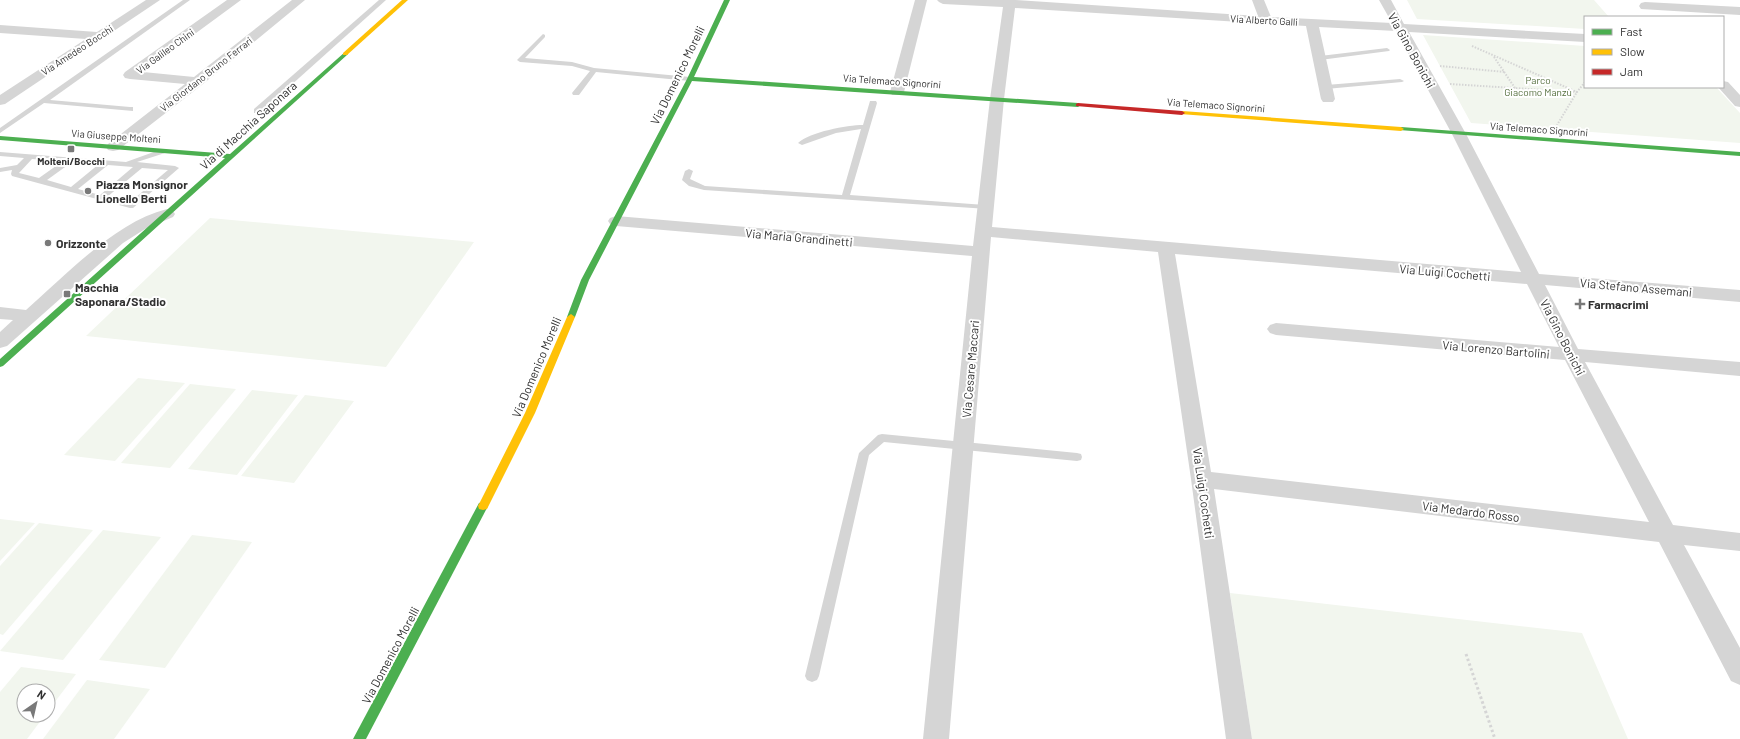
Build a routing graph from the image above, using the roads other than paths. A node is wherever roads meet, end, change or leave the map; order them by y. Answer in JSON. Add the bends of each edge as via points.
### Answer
{"nodes":[{"id":1,"x":154,"y":0,"type":"edge"},
{"id":2,"x":187,"y":0,"type":"edge"},
{"id":3,"x":235,"y":0,"type":"edge"},
{"id":4,"x":299,"y":0,"type":"edge"},
{"id":5,"x":383,"y":0,"type":"edge"},
{"id":6,"x":405,"y":0,"type":"edge"},
{"id":7,"x":727,"y":0,"type":"edge"},
{"id":8,"x":921,"y":0,"type":"edge"},
{"id":9,"x":943,"y":0,"type":"edge"},
{"id":10,"x":1258,"y":0,"type":"edge"},
{"id":11,"x":1385,"y":0,"type":"edge"},
{"id":12,"x":988,"y":2,"type":"edge"},
{"id":13,"x":1010,"y":2,"type":"edge"},
{"id":14,"x":1642,"y":3,"type":"edge"},
{"id":15,"x":1740,"y":11,"type":"edge"},
{"id":16,"x":1655,"y":16,"type":"edge"},
{"id":17,"x":372,"y":19,"type":"junction"},
{"id":18,"x":1266,"y":20,"type":"junction"},
{"id":19,"x":1312,"y":23,"type":"junction"},
{"id":20,"x":1400,"y":28,"type":"junction"},
{"id":21,"x":0,"y":29,"type":"edge"},
{"id":22,"x":99,"y":36,"type":"junction"},
{"id":23,"x":543,"y":36,"type":"dead end"},
{"id":24,"x":1584,"y":38,"type":"edge"},
{"id":25,"x":1387,"y":50,"type":"dead end"},
{"id":26,"x":1320,"y":58,"type":"junction"},
{"id":27,"x":594,"y":70,"type":"junction"},
{"id":28,"x":690,"y":79,"type":"junction"},
{"id":29,"x":198,"y":81,"type":"junction"},
{"id":30,"x":1400,"y":81,"type":"dead end"},
{"id":31,"x":1724,"y":86,"type":"edge"},
{"id":32,"x":897,"y":92,"type":"junction"},
{"id":33,"x":576,"y":93,"type":"dead end"},
{"id":34,"x":1327,"y":93,"type":"joint"},
{"id":35,"x":997,"y":99,"type":"junction"},
{"id":36,"x":0,"y":101,"type":"edge"},
{"id":37,"x":42,"y":101,"type":"junction"},
{"id":38,"x":873,"y":103,"type":"dead end"},
{"id":39,"x":1740,"y":103,"type":"edge"},
{"id":40,"x":130,"y":109,"type":"dead end"},
{"id":41,"x":257,"y":111,"type":"dead end"},
{"id":42,"x":866,"y":127,"type":"junction"},
{"id":43,"x":1459,"y":134,"type":"junction"},
{"id":44,"x":1,"y":136,"type":"edge"},
{"id":45,"x":802,"y":143,"type":"dead end"},
{"id":46,"x":113,"y":147,"type":"junction"},
{"id":47,"x":162,"y":151,"type":"junction"},
{"id":48,"x":186,"y":153,"type":"junction"},
{"id":49,"x":0,"y":154,"type":"edge"},
{"id":50,"x":1740,"y":154,"type":"edge"},
{"id":51,"x":30,"y":156,"type":"junction"},
{"id":52,"x":231,"y":156,"type":"junction"},
{"id":53,"x":71,"y":159,"type":"junction"},
{"id":54,"x":106,"y":162,"type":"junction"},
{"id":55,"x":126,"y":164,"type":"junction"},
{"id":56,"x":140,"y":165,"type":"junction"},
{"id":57,"x":19,"y":168,"type":"junction"},
{"id":58,"x":0,"y":170,"type":"edge"},
{"id":59,"x":689,"y":171,"type":"dead end"},
{"id":60,"x":202,"y":172,"type":"junction"},
{"id":61,"x":41,"y":181,"type":"junction"},
{"id":62,"x":72,"y":190,"type":"junction"},
{"id":63,"x":845,"y":197,"type":"junction"},
{"id":64,"x":101,"y":198,"type":"junction"},
{"id":65,"x":985,"y":207,"type":"junction"},
{"id":66,"x":167,"y":214,"type":"junction"},
{"id":67,"x":616,"y":221,"type":"junction"},
{"id":68,"x":983,"y":230,"type":"junction"},
{"id":69,"x":1166,"y":248,"type":"junction"},
{"id":70,"x":981,"y":252,"type":"junction"},
{"id":71,"x":1533,"y":279,"type":"junction"},
{"id":72,"x":1740,"y":296,"type":"edge"},
{"id":73,"x":0,"y":313,"type":"edge"},
{"id":74,"x":29,"y":316,"type":"junction"},
{"id":75,"x":1276,"y":329,"type":"dead end"},
{"id":76,"x":0,"y":342,"type":"edge"},
{"id":77,"x":1572,"y":356,"type":"junction"},
{"id":78,"x":0,"y":364,"type":"edge"},
{"id":79,"x":1740,"y":369,"type":"edge"},
{"id":80,"x":963,"y":446,"type":"junction"},
{"id":81,"x":1077,"y":457,"type":"dead end"},
{"id":82,"x":1202,"y":479,"type":"junction"},
{"id":83,"x":1665,"y":534,"type":"junction"},
{"id":84,"x":1740,"y":542,"type":"edge"},
{"id":85,"x":1740,"y":673,"type":"edge"},
{"id":86,"x":812,"y":676,"type":"dead end"},
{"id":87,"x":359,"y":739,"type":"edge"},
{"id":88,"x":936,"y":739,"type":"edge"},
{"id":89,"x":1239,"y":739,"type":"edge"}],
"edges":[{"from":1,"to":22,"type":"street","name":"Via Amedeo Bocchi"},
{"from":2,"to":37,"type":"lane"},
{"from":3,"to":29,"type":"street","name":"Via Galileo Chini","via":[[177,38],[130,76]]},
{"from":4,"to":29,"type":"street","name":"Via Giordano Bruno Ferrari"},
{"from":5,"to":17,"type":"lane"},
{"from":6,"to":17,"type":"street","name":"Via di Macchia Saponara"},
{"from":7,"to":28,"type":"street","name":"Via Domenico Morelli"},
{"from":8,"to":32,"type":"street"},
{"from":9,"to":12,"type":"street","name":"Via Alberto Galli"},
{"from":10,"to":18,"type":"street"},
{"from":11,"to":20,"type":"street","name":"Via Gino Bonichi"},
{"from":12,"to":13,"type":"street","name":"Via Alberto Galli"},
{"from":13,"to":18,"type":"street","name":"Via Alberto Galli"},
{"from":13,"to":35,"type":"street","name":"Via Cesare Maccari"},
{"from":14,"to":15,"type":"street"},
{"from":14,"to":16,"type":"street"},
{"from":17,"to":41,"type":"lane"},
{"from":17,"to":52,"type":"street","name":"Via di Macchia Saponara"},
{"from":18,"to":19,"type":"street","name":"Via Alberto Galli"},
{"from":19,"to":20,"type":"street","name":"Via Alberto Galli"},
{"from":19,"to":26,"type":"street"},
{"from":20,"to":24,"type":"street","name":"Via Alberto Galli"},
{"from":20,"to":43,"type":"street","name":"Via Gino Bonichi"},
{"from":21,"to":22,"type":"street"},
{"from":22,"to":36,"type":"street","name":"Via Amedeo Bocchi"},
{"from":23,"to":27,"type":"lane","via":[[520,60],[572,64]]},
{"from":25,"to":26,"type":"lane"},
{"from":26,"to":34,"type":"street"},
{"from":27,"to":28,"type":"lane"},
{"from":27,"to":33,"type":"lane"},
{"from":28,"to":32,"type":"street","name":"Via Telemaco Signorini"},
{"from":28,"to":67,"type":"street","name":"Via Domenico Morelli"},
{"from":29,"to":46,"type":"street","name":"Via Giordano Bruno Ferrari"},
{"from":30,"to":34,"type":"lane"},
{"from":31,"to":39,"type":"street"},
{"from":32,"to":35,"type":"street","name":"Via Telemaco Signorini"},
{"from":35,"to":43,"type":"street","name":"Via Telemaco Signorini"},
{"from":35,"to":65,"type":"street","name":"Via Cesare Maccari"},
{"from":37,"to":40,"type":"lane"},
{"from":37,"to":44,"type":"lane"},
{"from":38,"to":42,"type":"lane"},
{"from":42,"to":45,"type":"lane","via":[[833,130]]},
{"from":42,"to":63,"type":"lane"},
{"from":43,"to":50,"type":"street","name":"Via Telemaco Signorini"},
{"from":43,"to":71,"type":"street","name":"Via Gino Bonichi"},
{"from":44,"to":46,"type":"street","name":"Via Giuseppe Molteni"},
{"from":44,"to":49,"type":"lane"},
{"from":46,"to":47,"type":"street","name":"Via Giuseppe Molteni"},
{"from":47,"to":48,"type":"street","name":"Via Giuseppe Molteni"},
{"from":47,"to":55,"type":"lane"},
{"from":48,"to":52,"type":"street","name":"Via Giuseppe Molteni"},
{"from":48,"to":60,"type":"street"},
{"from":49,"to":51,"type":"lane"},
{"from":51,"to":53,"type":"lane"},
{"from":51,"to":57,"type":"lane"},
{"from":52,"to":60,"type":"street","name":"Via di Macchia Saponara"},
{"from":53,"to":54,"type":"lane"},
{"from":53,"to":61,"type":"lane"},
{"from":54,"to":55,"type":"lane"},
{"from":54,"to":62,"type":"lane"},
{"from":55,"to":56,"type":"lane"},
{"from":56,"to":64,"type":"lane"},
{"from":56,"to":64,"type":"lane","via":[[174,168],[130,206]]},
{"from":57,"to":58,"type":"lane"},
{"from":57,"to":61,"type":"lane","via":[[15,174]]},
{"from":59,"to":63,"type":"lane","via":[[686,180],[704,188]]},
{"from":60,"to":66,"type":"street","name":"Via di Macchia Saponara"},
{"from":61,"to":62,"type":"lane"},
{"from":62,"to":64,"type":"lane"},
{"from":63,"to":65,"type":"lane"},
{"from":65,"to":68,"type":"street","name":"Via Cesare Maccari"},
{"from":66,"to":74,"type":"street","via":[[117,239]]},
{"from":66,"to":78,"type":"street","name":"Via di Macchia Saponara"},
{"from":67,"to":70,"type":"street","name":"Via Maria Grandinetti"},
{"from":67,"to":87,"type":"street","name":"Via Domenico Morelli","via":[[585,280],[552,368],[510,455]]},
{"from":68,"to":69,"type":"street","name":"Via Luigi Cochetti"},
{"from":68,"to":70,"type":"street","name":"Via Cesare Maccari"},
{"from":69,"to":71,"type":"street","name":"Via Luigi Cochetti"},
{"from":69,"to":82,"type":"street","name":"Via Luigi Cochetti"},
{"from":70,"to":80,"type":"street","name":"Via Cesare Maccari"},
{"from":71,"to":72,"type":"street","name":"Via Stefano Assemani"},
{"from":71,"to":77,"type":"street","name":"Via Gino Bonichi"},
{"from":73,"to":74,"type":"street"},
{"from":74,"to":76,"type":"street"},
{"from":75,"to":77,"type":"street","name":"Via Lorenzo Bartolini"},
{"from":77,"to":79,"type":"street","name":"Via Lorenzo Bartolini"},
{"from":77,"to":83,"type":"street","name":"Via Gino Bonichi"},
{"from":80,"to":81,"type":"lane"},
{"from":80,"to":86,"type":"lane","via":[[882,438],[864,453]]},
{"from":80,"to":88,"type":"street","name":"Via Cesare Maccari"},
{"from":82,"to":83,"type":"street","name":"Via Medardo Rosso"},
{"from":82,"to":89,"type":"street","name":"Via Luigi Cochetti"},
{"from":83,"to":84,"type":"street","name":"Via Medardo Rosso"},
{"from":83,"to":85,"type":"street","name":"Via Gino Bonichi"}]}
